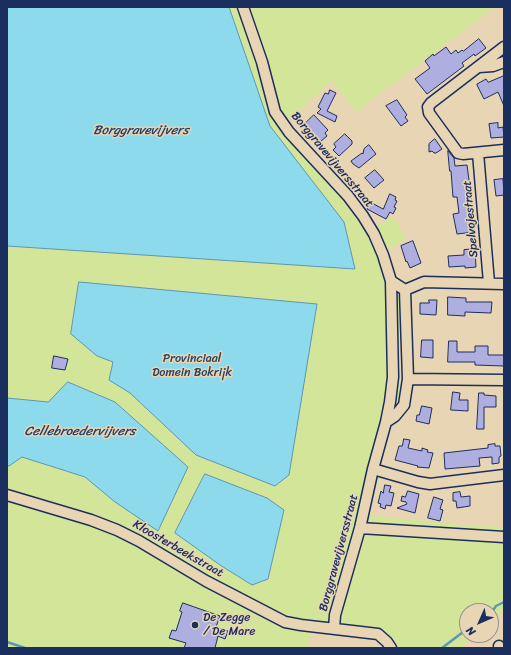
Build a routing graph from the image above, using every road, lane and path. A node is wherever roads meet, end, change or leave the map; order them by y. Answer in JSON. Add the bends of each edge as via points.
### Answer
{"nodes":[{"id":1,"x":243,"y":7,"type":"edge"},
{"id":2,"x":504,"y":47,"type":"edge"},
{"id":3,"x":504,"y":62,"type":"edge"},
{"id":4,"x":479,"y":67,"type":"junction"},
{"id":5,"x":504,"y":150,"type":"edge"},
{"id":6,"x":478,"y":153,"type":"junction"},
{"id":7,"x":391,"y":281,"type":"junction"},
{"id":8,"x":489,"y":283,"type":"junction"},
{"id":9,"x":504,"y":284,"type":"edge"},
{"id":10,"x":404,"y":290,"type":"junction"},
{"id":11,"x":408,"y":379,"type":"junction"},
{"id":12,"x":504,"y":380,"type":"edge"},
{"id":13,"x":386,"y":422,"type":"junction"},
{"id":14,"x":373,"y":469,"type":"junction"},
{"id":15,"x":504,"y":475,"type":"edge"},
{"id":16,"x":7,"y":495,"type":"edge"},
{"id":17,"x":360,"y":528,"type":"junction"},
{"id":18,"x":504,"y":536,"type":"edge"},
{"id":19,"x":334,"y":629,"type":"junction"},
{"id":20,"x":391,"y":648,"type":"edge"}],
"edges":[{"from":1,"to":7,"type":"street","name":"Borggravevijversstraat","via":[[275,112],[289,132],[363,216],[383,254]]},
{"from":2,"to":4,"type":"street"},
{"from":3,"to":4,"type":"street"},
{"from":4,"to":6,"type":"street","via":[[431,103],[428,108],[458,153]]},
{"from":5,"to":6,"type":"street"},
{"from":6,"to":8,"type":"street","name":"Spelvojestraat"},
{"from":7,"to":10,"type":"street"},
{"from":7,"to":13,"type":"street","name":"Borggravevijversstraat","via":[[393,377]]},
{"from":8,"to":9,"type":"street"},
{"from":8,"to":10,"type":"street","via":[[424,282]]},
{"from":10,"to":11,"type":"street"},
{"from":11,"to":12,"type":"street"},
{"from":11,"to":13,"type":"street","via":[[404,405]]},
{"from":13,"to":14,"type":"street","name":"Borggravevijversstraat"},
{"from":14,"to":15,"type":"street","via":[[430,484]]},
{"from":14,"to":17,"type":"street","name":"Borggravevijversstraat"},
{"from":16,"to":19,"type":"street","name":"Kloosterbeekstraat","via":[[117,530],[285,622]]},
{"from":17,"to":18,"type":"street"},
{"from":17,"to":19,"type":"street","name":"Borggravevijversstraat","via":[[335,615]]},
{"from":19,"to":20,"type":"street","name":"Borggravevijversstraat","via":[[378,634]]}]}
